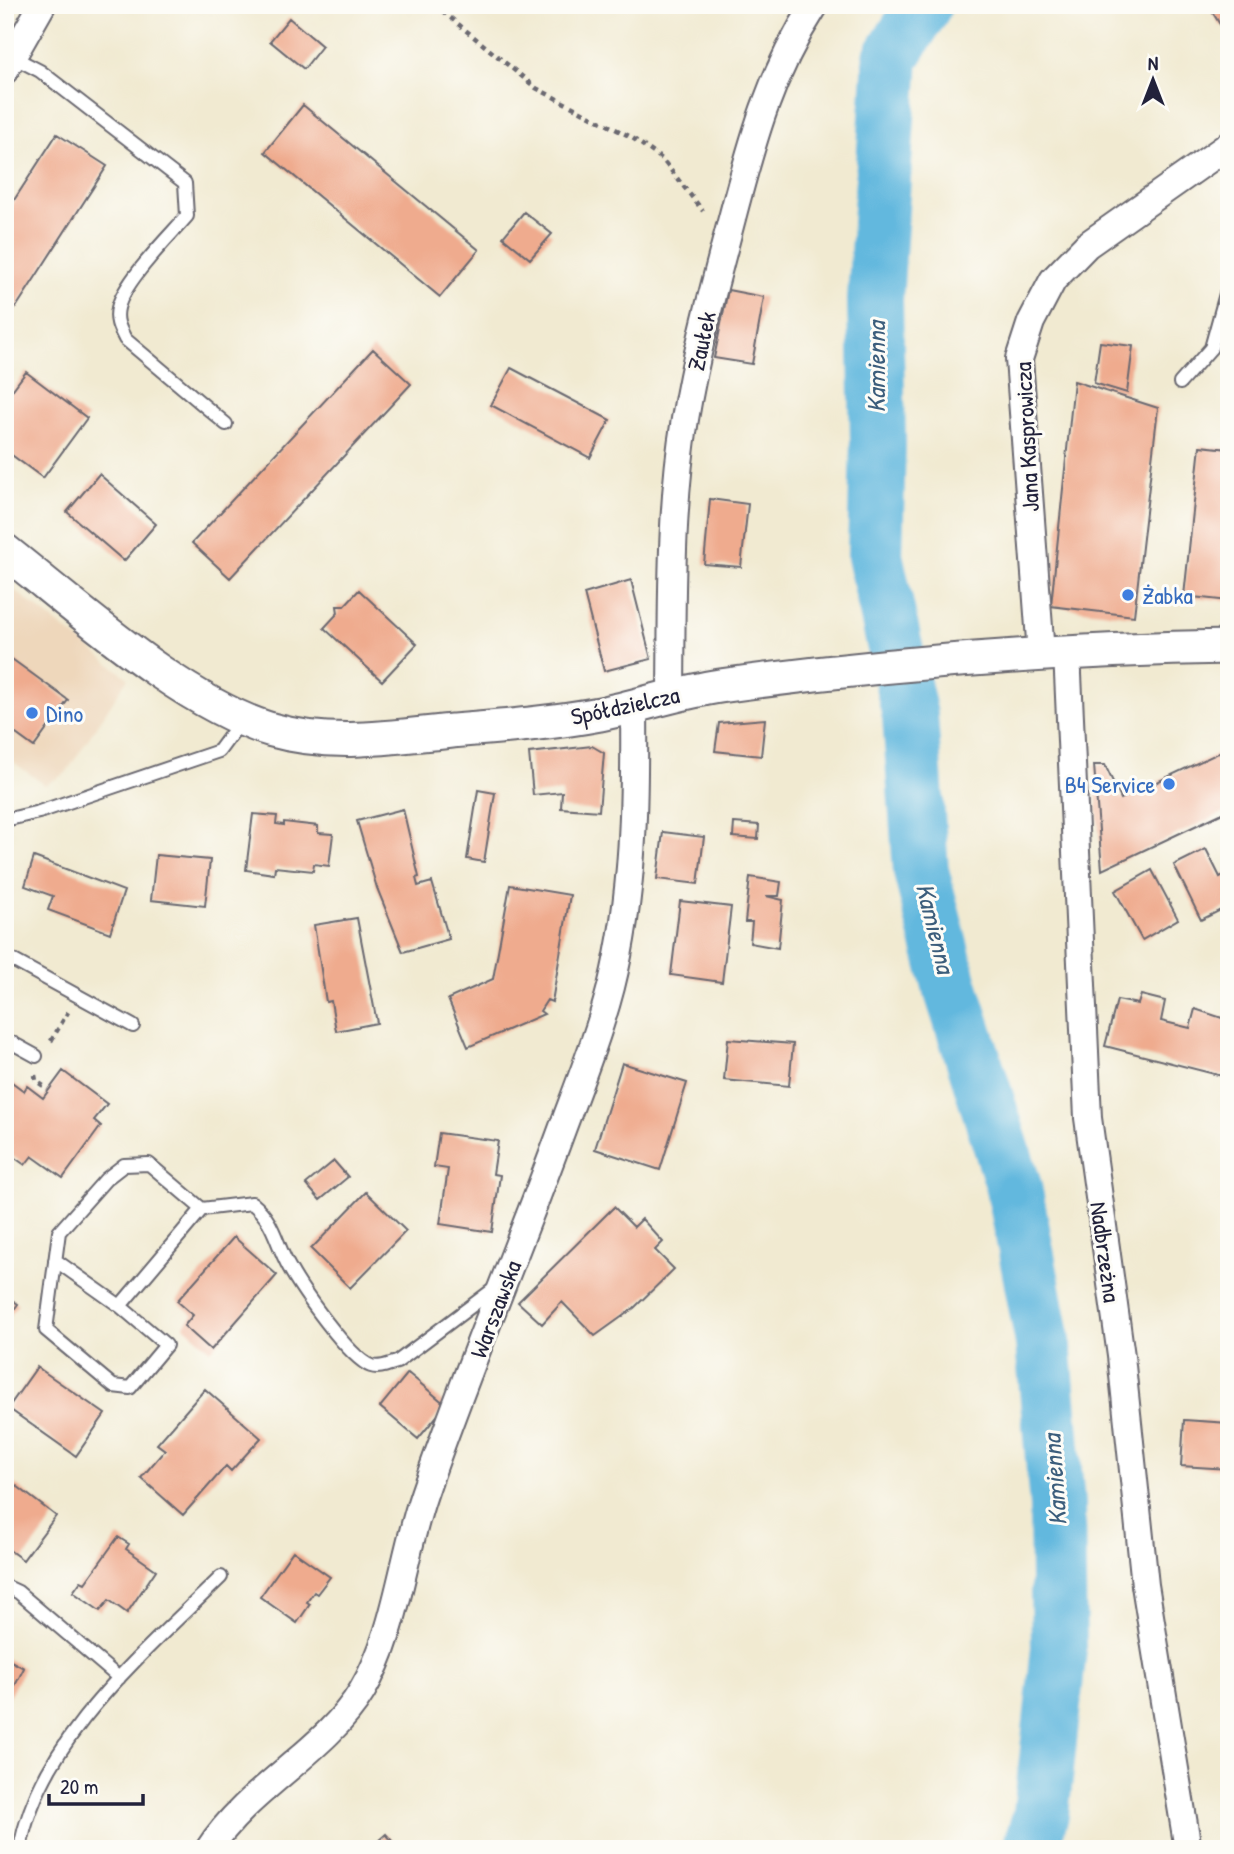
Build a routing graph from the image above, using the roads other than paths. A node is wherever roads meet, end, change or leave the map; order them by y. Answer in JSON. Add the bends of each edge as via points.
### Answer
{"nodes":[{"id":1,"x":42,"y":5,"type":"edge"},
{"id":2,"x":815,"y":5,"type":"edge"},
{"id":3,"x":9,"y":63,"type":"edge"},
{"id":4,"x":1227,"y":150,"type":"edge"},
{"id":5,"x":1229,"y":283,"type":"edge"},
{"id":6,"x":1180,"y":383,"type":"dead end"},
{"id":7,"x":226,"y":424,"type":"dead end"},
{"id":8,"x":5,"y":551,"type":"edge"},
{"id":9,"x":1229,"y":648,"type":"edge"},
{"id":10,"x":1039,"y":654,"type":"junction"},
{"id":11,"x":671,"y":695,"type":"junction"},
{"id":12,"x":634,"y":705,"type":"junction"},
{"id":13,"x":242,"y":720,"type":"junction"},
{"id":14,"x":5,"y":820,"type":"edge"},
{"id":15,"x":5,"y":956,"type":"edge"},
{"id":16,"x":133,"y":1026,"type":"dead end"},
{"id":17,"x":5,"y":1039,"type":"edge"},
{"id":18,"x":36,"y":1056,"type":"dead end"},
{"id":19,"x":202,"y":1209,"type":"junction"},
{"id":20,"x":55,"y":1260,"type":"junction"},
{"id":21,"x":507,"y":1280,"type":"junction"},
{"id":22,"x":120,"y":1306,"type":"junction"},
{"id":23,"x":220,"y":1577,"type":"dead end"},
{"id":24,"x":5,"y":1586,"type":"edge"},
{"id":25,"x":119,"y":1678,"type":"junction"},
{"id":26,"x":20,"y":1849,"type":"edge"},
{"id":27,"x":209,"y":1849,"type":"edge"},
{"id":28,"x":1188,"y":1849,"type":"edge"}],
"edges":[{"from":1,"to":3,"type":"street"},
{"from":2,"to":11,"type":"street","name":"Zaułek","via":[[788,48],[757,125],[705,320],[684,421],[673,554]]},
{"from":3,"to":7,"type":"lane","via":[[40,71],[185,183],[187,216],[133,281],[118,306],[117,322],[125,339]]},
{"from":4,"to":10,"type":"street","name":"Jana Kasprowicza","via":[[1087,245],[1053,280],[1031,322],[1019,359]]},
{"from":5,"to":6,"type":"lane","via":[[1211,348]]},
{"from":8,"to":13,"type":"street","name":"Spółdzielcza","via":[[181,685]]},
{"from":9,"to":10,"type":"street","name":"Spółdzielcza"},
{"from":10,"to":11,"type":"street","name":"Spółdzielcza"},
{"from":10,"to":28,"type":"street","name":"Nadbrzeżna","via":[[1088,1118],[1121,1356],[1145,1585]]},
{"from":11,"to":12,"type":"street","name":"Spółdzielcza"},
{"from":12,"to":13,"type":"street","name":"Spółdzielcza","via":[[585,716],[357,740],[307,738]]},
{"from":12,"to":21,"type":"street","name":"Warszawska","via":[[632,834],[611,987]]},
{"from":13,"to":14,"type":"lane","via":[[219,751]]},
{"from":15,"to":16,"type":"lane"},
{"from":17,"to":18,"type":"lane"},
{"from":19,"to":20,"type":"lane","via":[[149,1164],[124,1165],[60,1232]]},
{"from":19,"to":21,"type":"lane","via":[[252,1203],[267,1216],[289,1266],[326,1322],[368,1365],[397,1362]]},
{"from":19,"to":22,"type":"lane"},
{"from":20,"to":22,"type":"lane"},
{"from":20,"to":22,"type":"lane","via":[[46,1330],[113,1386],[130,1388],[166,1345]]},
{"from":21,"to":27,"type":"street","name":"Warszawska","via":[[424,1493],[388,1631],[362,1691],[337,1721],[257,1794]]},
{"from":23,"to":25,"type":"lane"},
{"from":24,"to":25,"type":"lane"},
{"from":25,"to":26,"type":"lane","via":[[55,1757],[37,1788]]}]}
